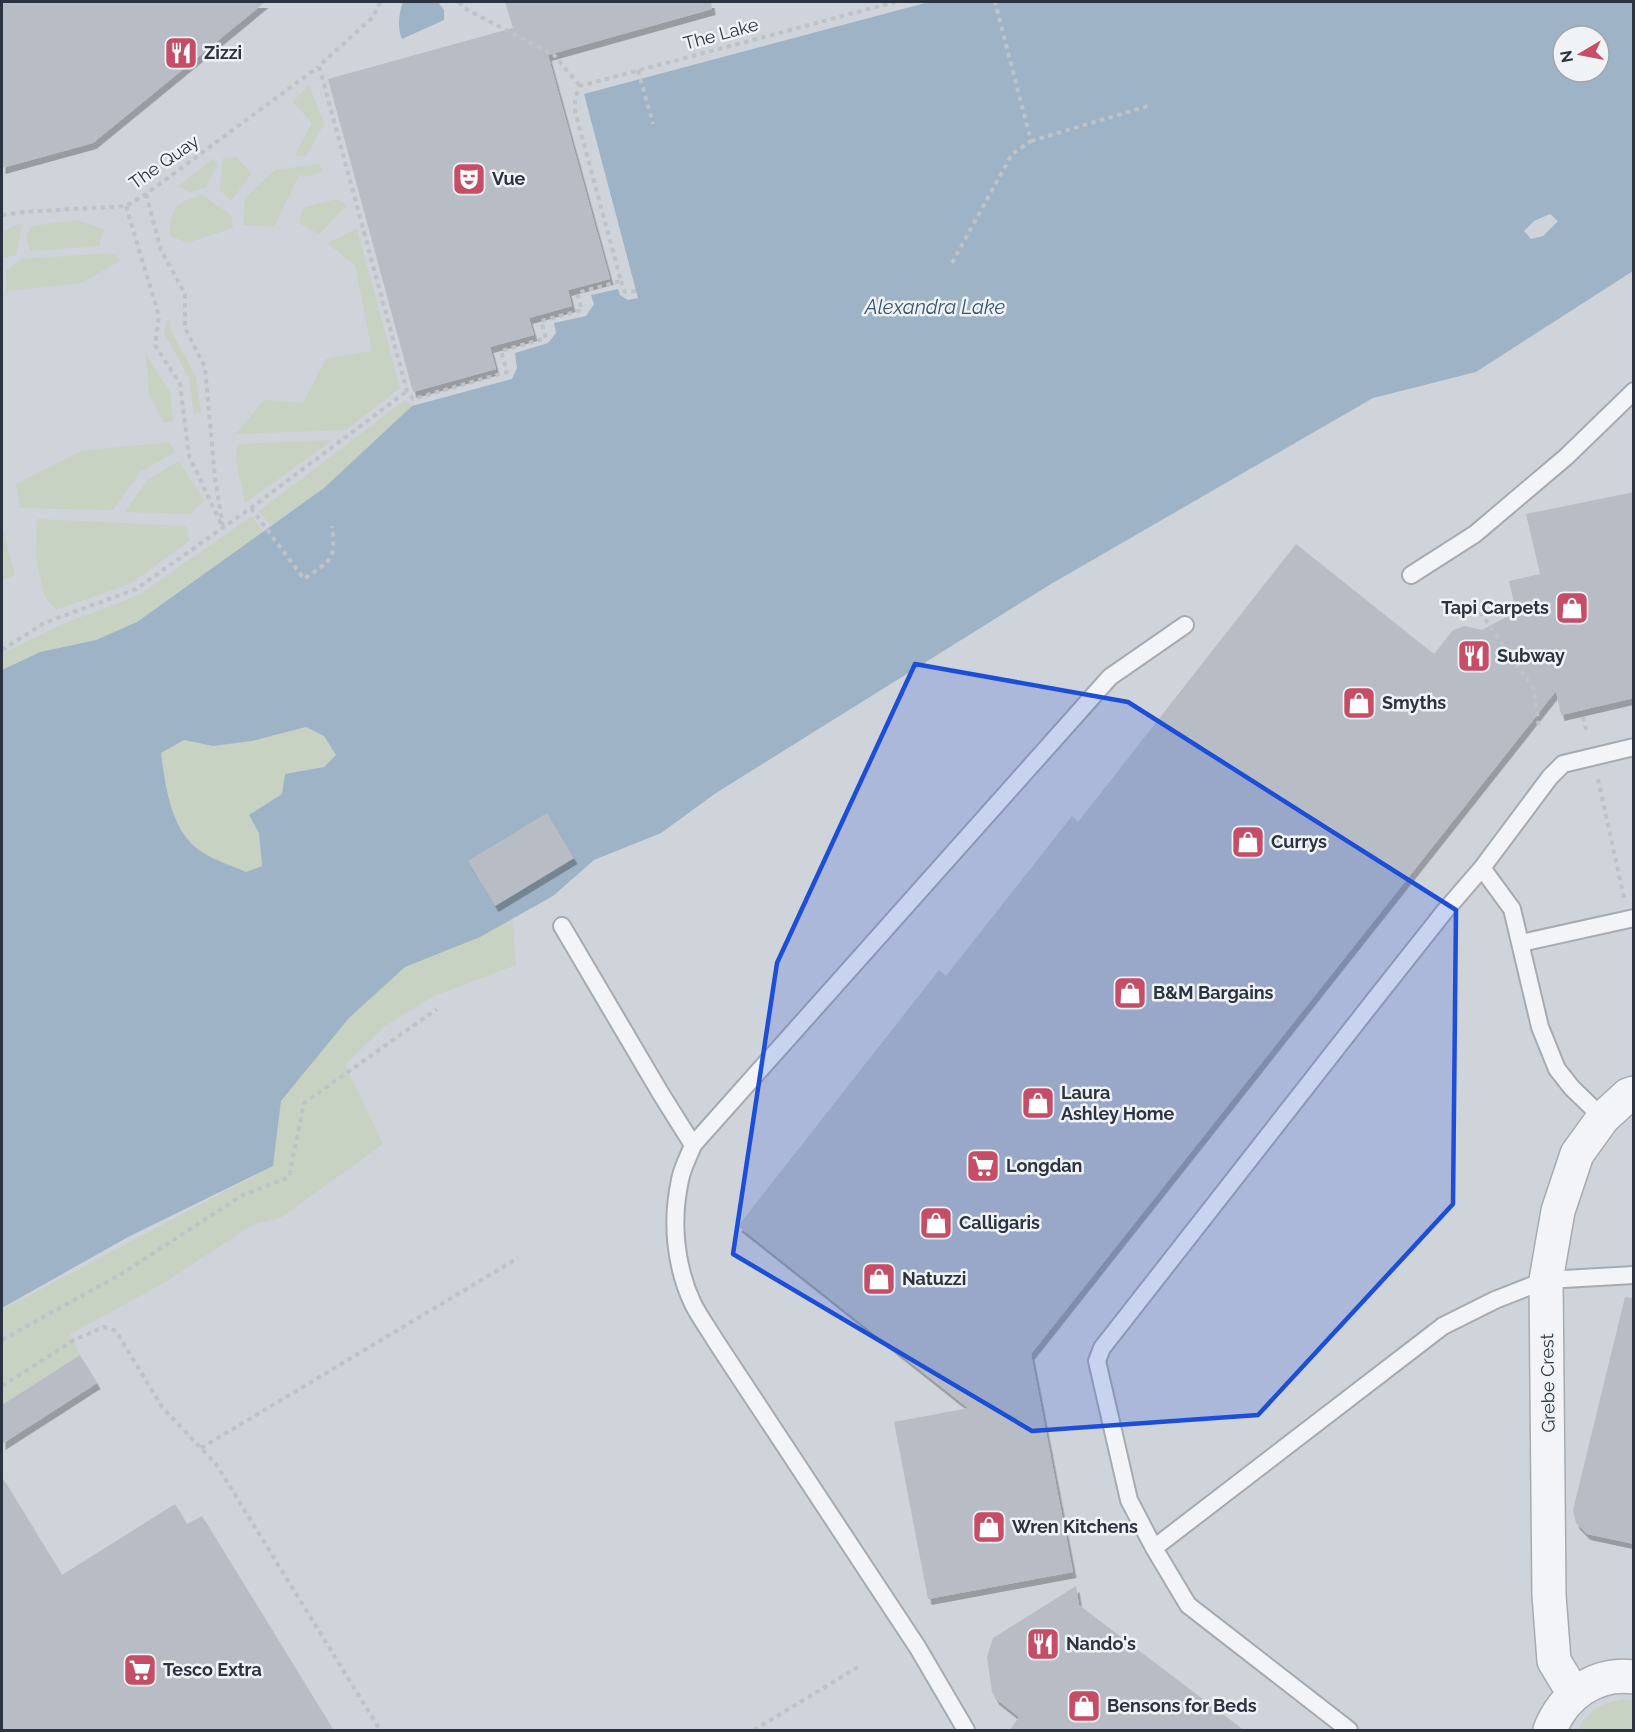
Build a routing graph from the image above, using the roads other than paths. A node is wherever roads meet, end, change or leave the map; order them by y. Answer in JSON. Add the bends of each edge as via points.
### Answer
{"nodes":[{"id":1,"x":1634,"y":391,"type":"edge"},
{"id":2,"x":1410,"y":575,"type":"dead end"},
{"id":3,"x":1185,"y":625,"type":"dead end"},
{"id":4,"x":1634,"y":747,"type":"edge"},
{"id":5,"x":1482,"y":868,"type":"junction"},
{"id":6,"x":1631,"y":918,"type":"edge"},
{"id":7,"x":562,"y":926,"type":"dead end"},
{"id":8,"x":1521,"y":943,"type":"junction"},
{"id":9,"x":1634,"y":1093,"type":"edge"},
{"id":10,"x":1603,"y":1118,"type":"junction"},
{"id":11,"x":693,"y":1145,"type":"junction"},
{"id":12,"x":1634,"y":1275,"type":"edge"},
{"id":13,"x":1546,"y":1280,"type":"junction"},
{"id":14,"x":1154,"y":1548,"type":"junction"},
{"id":15,"x":1634,"y":1677,"type":"edge"},
{"id":16,"x":1574,"y":1694,"type":"junction"},
{"id":17,"x":966,"y":1731,"type":"edge"},
{"id":18,"x":1349,"y":1731,"type":"edge"},
{"id":19,"x":1550,"y":1731,"type":"edge"}],
"edges":[{"from":1,"to":2,"type":"lane","via":[[1566,457],[1475,534]]},
{"from":3,"to":11,"type":"lane","via":[[1110,677]]},
{"from":4,"to":5,"type":"lane","via":[[1563,764]]},
{"from":5,"to":8,"type":"lane","via":[[1512,909]]},
{"from":5,"to":14,"type":"lane","via":[[1102,1348],[1097,1361],[1129,1500]]},
{"from":6,"to":8,"type":"lane"},
{"from":7,"to":11,"type":"lane"},
{"from":8,"to":10,"type":"lane","via":[[1540,1027],[1557,1069]]},
{"from":9,"to":10,"type":"street","name":"Grebe Crest"},
{"from":10,"to":13,"type":"street","name":"Grebe Crest","via":[[1571,1169],[1558,1210]]},
{"from":11,"to":17,"type":"lane","via":[[680,1178],[675,1216],[676,1247],[693,1304],[918,1648]]},
{"from":12,"to":13,"type":"lane"},
{"from":13,"to":14,"type":"lane","via":[[1443,1326]]},
{"from":13,"to":16,"type":"street","name":"Grebe Crest","via":[[1549,1595],[1554,1661]]},
{"from":14,"to":18,"type":"lane","via":[[1188,1605]]},
{"from":15,"to":16,"type":"street","via":[[1606,1678]]},
{"from":16,"to":19,"type":"street","via":[[1560,1710]]}]}
